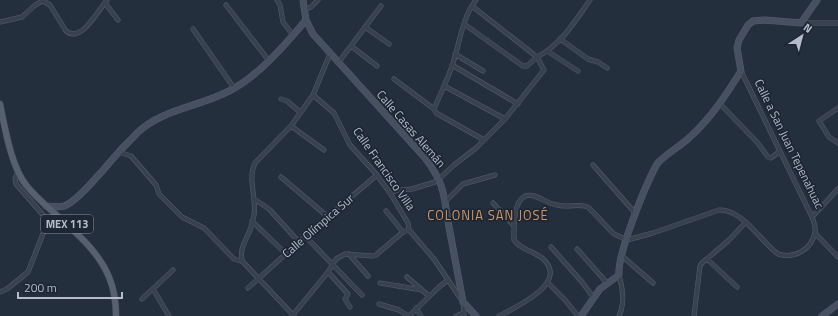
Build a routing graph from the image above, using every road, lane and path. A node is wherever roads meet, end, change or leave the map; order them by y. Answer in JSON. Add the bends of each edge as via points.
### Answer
{"nodes":[{"id":1,"x":277,"y":0,"type":"edge"},
{"id":2,"x":318,"y":0,"type":"edge"},
{"id":3,"x":476,"y":0,"type":"edge"},
{"id":4,"x":590,"y":0,"type":"edge"},
{"id":5,"x":817,"y":0,"type":"edge"},
{"id":6,"x":106,"y":1,"type":"edge"},
{"id":7,"x":302,"y":4,"type":"edge"},
{"id":8,"x":226,"y":5,"type":"dead end"},
{"id":9,"x":381,"y":6,"type":"dead end"},
{"id":10,"x":472,"y":6,"type":"junction"},
{"id":11,"x":118,"y":20,"type":"dead end"},
{"id":12,"x":306,"y":20,"type":"junction"},
{"id":13,"x":0,"y":22,"type":"edge"},
{"id":14,"x":801,"y":22,"type":"junction"},
{"id":15,"x":838,"y":23,"type":"edge"},
{"id":16,"x":464,"y":24,"type":"junction"},
{"id":17,"x":365,"y":27,"type":"junction"},
{"id":18,"x":193,"y":29,"type":"dead end"},
{"id":19,"x":293,"y":35,"type":"junction"},
{"id":20,"x":560,"y":39,"type":"junction"},
{"id":21,"x":389,"y":44,"type":"dead end"},
{"id":22,"x":351,"y":46,"type":"junction"},
{"id":23,"x":548,"y":52,"type":"junction"},
{"id":24,"x":330,"y":54,"type":"junction"},
{"id":25,"x":456,"y":54,"type":"junction"},
{"id":26,"x":537,"y":57,"type":"junction"},
{"id":27,"x":268,"y":61,"type":"junction"},
{"id":28,"x":338,"y":63,"type":"junction"},
{"id":29,"x":452,"y":65,"type":"junction"},
{"id":30,"x":377,"y":66,"type":"dead end"},
{"id":31,"x":607,"y":68,"type":"dead end"},
{"id":32,"x":483,"y":71,"type":"dead end"},
{"id":33,"x":578,"y":71,"type":"dead end"},
{"id":34,"x":740,"y":71,"type":"junction"},
{"id":35,"x":394,"y":80,"type":"dead end"},
{"id":36,"x":444,"y":86,"type":"junction"},
{"id":37,"x":234,"y":88,"type":"junction"},
{"id":38,"x":313,"y":95,"type":"junction"},
{"id":39,"x":281,"y":99,"type":"dead end"},
{"id":40,"x":0,"y":104,"type":"edge"},
{"id":41,"x":518,"y":104,"type":"junction"},
{"id":42,"x":720,"y":104,"type":"junction"},
{"id":43,"x":838,"y":108,"type":"edge"},
{"id":44,"x":434,"y":109,"type":"junction"},
{"id":45,"x":300,"y":112,"type":"junction"},
{"id":46,"x":505,"y":119,"type":"junction"},
{"id":47,"x":291,"y":126,"type":"junction"},
{"id":48,"x":484,"y":140,"type":"junction"},
{"id":49,"x":838,"y":143,"type":"edge"},
{"id":50,"x":324,"y":150,"type":"dead end"},
{"id":51,"x":780,"y":151,"type":"junction"},
{"id":52,"x":119,"y":152,"type":"junction"},
{"id":53,"x":593,"y":165,"type":"dead end"},
{"id":54,"x":18,"y":172,"type":"junction"},
{"id":55,"x":376,"y":175,"type":"junction"},
{"id":56,"x":495,"y":175,"type":"dead end"},
{"id":57,"x":281,"y":177,"type":"dead end"},
{"id":58,"x":439,"y":179,"type":"junction"},
{"id":59,"x":838,"y":190,"type":"edge"},
{"id":60,"x":390,"y":193,"type":"junction"},
{"id":61,"x":254,"y":199,"type":"junction"},
{"id":62,"x":445,"y":202,"type":"junction"},
{"id":63,"x":493,"y":203,"type":"dead end"},
{"id":64,"x":46,"y":206,"type":"junction"},
{"id":65,"x":386,"y":211,"type":"dead end"},
{"id":66,"x":636,"y":214,"type":"junction"},
{"id":67,"x":328,"y":217,"type":"junction"},
{"id":68,"x":812,"y":217,"type":"junction"},
{"id":69,"x":252,"y":221,"type":"junction"},
{"id":70,"x":746,"y":222,"type":"junction"},
{"id":71,"x":514,"y":226,"type":"junction"},
{"id":72,"x":409,"y":230,"type":"junction"},
{"id":73,"x":403,"y":232,"type":"junction"},
{"id":74,"x":815,"y":233,"type":"junction"},
{"id":75,"x":306,"y":237,"type":"junction"},
{"id":76,"x":626,"y":240,"type":"junction"},
{"id":77,"x":299,"y":242,"type":"junction"},
{"id":78,"x":551,"y":247,"type":"dead end"},
{"id":79,"x":577,"y":249,"type":"dead end"},
{"id":80,"x":286,"y":254,"type":"junction"},
{"id":81,"x":349,"y":254,"type":"junction"},
{"id":82,"x":622,"y":256,"type":"junction"},
{"id":83,"x":838,"y":257,"type":"edge"},
{"id":84,"x":707,"y":259,"type":"junction"},
{"id":85,"x":243,"y":262,"type":"junction"},
{"id":86,"x":333,"y":264,"type":"junction"},
{"id":87,"x":173,"y":270,"type":"dead end"},
{"id":88,"x":328,"y":272,"type":"junction"},
{"id":89,"x":619,"y":275,"type":"junction"},
{"id":90,"x":368,"y":276,"type":"dead end"},
{"id":91,"x":259,"y":277,"type":"junction"},
{"id":92,"x":407,"y":277,"type":"dead end"},
{"id":93,"x":448,"y":280,"type":"junction"},
{"id":94,"x":653,"y":282,"type":"dead end"},
{"id":95,"x":380,"y":283,"type":"dead end"},
{"id":96,"x":548,"y":283,"type":"junction"},
{"id":97,"x":607,"y":283,"type":"junction"},
{"id":98,"x":737,"y":287,"type":"dead end"},
{"id":99,"x":248,"y":288,"type":"dead end"},
{"id":100,"x":153,"y":289,"type":"junction"},
{"id":101,"x":422,"y":290,"type":"junction"},
{"id":102,"x":0,"y":292,"type":"edge"},
{"id":103,"x":362,"y":295,"type":"dead end"},
{"id":104,"x":429,"y":296,"type":"junction"},
{"id":105,"x":593,"y":297,"type":"junction"},
{"id":106,"x":142,"y":299,"type":"dead end"},
{"id":107,"x":463,"y":302,"type":"junction"},
{"id":108,"x":379,"y":304,"type":"dead end"},
{"id":109,"x":838,"y":304,"type":"edge"},
{"id":110,"x":350,"y":307,"type":"dead end"},
{"id":111,"x":416,"y":308,"type":"junction"},
{"id":112,"x":464,"y":315,"type":"edge"},
{"id":113,"x":116,"y":316,"type":"edge"},
{"id":114,"x":168,"y":316,"type":"edge"},
{"id":115,"x":293,"y":316,"type":"edge"},
{"id":116,"x":409,"y":316,"type":"edge"},
{"id":117,"x":421,"y":316,"type":"edge"},
{"id":118,"x":456,"y":316,"type":"edge"},
{"id":119,"x":476,"y":316,"type":"edge"},
{"id":120,"x":501,"y":316,"type":"edge"},
{"id":121,"x":578,"y":316,"type":"edge"},
{"id":122,"x":581,"y":316,"type":"edge"},
{"id":123,"x":619,"y":316,"type":"edge"},
{"id":124,"x":694,"y":316,"type":"edge"},
{"id":125,"x":822,"y":316,"type":"edge"}],
"edges":[{"from":1,"to":19,"type":"street","via":[[283,22]]},
{"from":2,"to":7,"type":"street","via":[[311,7]]},
{"from":3,"to":10,"type":"street"},
{"from":4,"to":20,"type":"street"},
{"from":5,"to":14,"type":"street"},
{"from":6,"to":11,"type":"street"},
{"from":6,"to":13,"type":"street","via":[[92,22],[74,34],[69,33],[50,5],[43,1],[22,17]]},
{"from":7,"to":12,"type":"street","name":"Calle Casas Alemán"},
{"from":8,"to":27,"type":"street"},
{"from":9,"to":17,"type":"street"},
{"from":10,"to":16,"type":"street"},
{"from":10,"to":26,"type":"street"},
{"from":12,"to":19,"type":"street"},
{"from":12,"to":24,"type":"street","name":"Calle Casas Alemán","via":[[309,30]]},
{"from":14,"to":15,"type":"street"},
{"from":14,"to":34,"type":"street","name":"Calle a San Juan Tepenahuac","via":[[765,20],[748,25],[737,48]]},
{"from":16,"to":25,"type":"street"},
{"from":16,"to":26,"type":"street","via":[[524,66]]},
{"from":17,"to":21,"type":"street"},
{"from":17,"to":22,"type":"street"},
{"from":18,"to":37,"type":"street"},
{"from":19,"to":27,"type":"street"},
{"from":20,"to":23,"type":"street"},
{"from":20,"to":31,"type":"street","via":[[588,60],[598,62]]},
{"from":22,"to":28,"type":"street"},
{"from":22,"to":30,"type":"street"},
{"from":23,"to":26,"type":"street"},
{"from":23,"to":33,"type":"street"},
{"from":24,"to":28,"type":"street","name":"Calle Casas Alemán"},
{"from":24,"to":38,"type":"street"},
{"from":25,"to":29,"type":"street"},
{"from":25,"to":32,"type":"street"},
{"from":26,"to":41,"type":"street","via":[[544,70]]},
{"from":27,"to":37,"type":"street"},
{"from":28,"to":58,"type":"street","name":"Calle Casas Alemán","via":[[425,158]]},
{"from":29,"to":36,"type":"street"},
{"from":29,"to":41,"type":"street"},
{"from":34,"to":42,"type":"street"},
{"from":34,"to":51,"type":"street","name":"Calle a San Juan Tepenahuac"},
{"from":35,"to":44,"type":"street"},
{"from":36,"to":44,"type":"street"},
{"from":36,"to":46,"type":"street"},
{"from":37,"to":52,"type":"street","via":[[158,117]]},
{"from":38,"to":45,"type":"street"},
{"from":38,"to":55,"type":"street","name":"Calle Francisco Villa","via":[[334,113],[350,145]]},
{"from":39,"to":45,"type":"street"},
{"from":40,"to":54,"type":"main road","number":"MEX 113"},
{"from":41,"to":46,"type":"street"},
{"from":42,"to":51,"type":"street","via":[[770,158]]},
{"from":42,"to":66,"type":"street","via":[[692,135],[659,162]]},
{"from":43,"to":49,"type":"street","via":[[819,121],[829,137]]},
{"from":44,"to":48,"type":"street","via":[[436,113]]},
{"from":45,"to":47,"type":"street"},
{"from":46,"to":48,"type":"street"},
{"from":47,"to":50,"type":"street"},
{"from":47,"to":61,"type":"street","via":[[255,163],[252,169]]},
{"from":48,"to":58,"type":"street"},
{"from":51,"to":68,"type":"street","name":"Calle a San Juan Tepenahuac"},
{"from":52,"to":64,"type":"street","via":[[71,203],[64,206]]},
{"from":52,"to":85,"type":"street","via":[[131,156],[156,185],[159,194],[182,217],[204,228],[234,259]]},
{"from":53,"to":66,"type":"street"},
{"from":54,"to":64,"type":"main road","number":"MEX 113","via":[[26,185]]},
{"from":54,"to":102,"type":"street","via":[[16,184],[43,215],[46,226],[28,272]]},
{"from":55,"to":60,"type":"street","name":"Calle Francisco Villa"},
{"from":55,"to":67,"type":"street","name":"Calle Olímpica Sur"},
{"from":56,"to":62,"type":"street","via":[[462,184]]},
{"from":57,"to":67,"type":"street"},
{"from":58,"to":60,"type":"street","via":[[412,189]]},
{"from":58,"to":62,"type":"street","name":"Calle Casas Alemán"},
{"from":59,"to":68,"type":"street"},
{"from":60,"to":72,"type":"street","name":"Calle Francisco Villa","via":[[408,223]]},
{"from":61,"to":69,"type":"street"},
{"from":61,"to":77,"type":"street","via":[[269,209]]},
{"from":62,"to":107,"type":"street","name":"Calle Casas Alemán"},
{"from":63,"to":71,"type":"street"},
{"from":64,"to":113,"type":"main road","number":"MEX 113","via":[[96,255],[110,277]]},
{"from":65,"to":73,"type":"street"},
{"from":66,"to":76,"type":"street"},
{"from":67,"to":75,"type":"street","name":"Calle Olímpica Sur"},
{"from":68,"to":74,"type":"street","name":"Calle a San Juan Tepenahuac"},
{"from":69,"to":80,"type":"street"},
{"from":69,"to":85,"type":"street","via":[[242,250]]},
{"from":70,"to":74,"type":"street","via":[[774,251],[784,256],[794,255],[805,249],[812,242]]},
{"from":70,"to":76,"type":"street","via":[[730,212],[719,210]]},
{"from":70,"to":84,"type":"street"},
{"from":71,"to":76,"type":"street","via":[[517,204],[524,196],[532,195],[554,205],[580,205],[588,208],[614,234]]},
{"from":71,"to":96,"type":"street","via":[[516,243],[546,263],[550,271]]},
{"from":72,"to":73,"type":"street"},
{"from":72,"to":93,"type":"street","name":"Calle Francisco Villa"},
{"from":73,"to":81,"type":"street","via":[[376,255]]},
{"from":74,"to":83,"type":"street"},
{"from":75,"to":77,"type":"street","name":"Calle Olímpica Sur"},
{"from":75,"to":86,"type":"street"},
{"from":76,"to":82,"type":"street"},
{"from":77,"to":80,"type":"street","name":"Calle Olímpica Sur"},
{"from":78,"to":105,"type":"street"},
{"from":79,"to":97,"type":"street"},
{"from":80,"to":91,"type":"street","name":"Calle Olímpica Sur"},
{"from":81,"to":86,"type":"street","via":[[341,255]]},
{"from":81,"to":90,"type":"street"},
{"from":82,"to":89,"type":"street"},
{"from":82,"to":94,"type":"street"},
{"from":84,"to":98,"type":"street"},
{"from":84,"to":124,"type":"street","via":[[700,266]]},
{"from":85,"to":91,"type":"street"},
{"from":86,"to":88,"type":"street"},
{"from":86,"to":103,"type":"street"},
{"from":87,"to":100,"type":"street"},
{"from":88,"to":110,"type":"street","via":[[348,294],[345,299]]},
{"from":88,"to":115,"type":"street"},
{"from":89,"to":97,"type":"street"},
{"from":89,"to":123,"type":"street","via":[[623,302]]},
{"from":91,"to":99,"type":"street","name":"Calle Olímpica Sur"},
{"from":91,"to":115,"type":"street"},
{"from":92,"to":101,"type":"street"},
{"from":93,"to":104,"type":"street"},
{"from":93,"to":107,"type":"street","name":"Calle Francisco Villa"},
{"from":95,"to":101,"type":"street"},
{"from":96,"to":120,"type":"street","via":[[531,298]]},
{"from":96,"to":121,"type":"street"},
{"from":97,"to":105,"type":"street"},
{"from":100,"to":106,"type":"street"},
{"from":100,"to":114,"type":"street"},
{"from":101,"to":104,"type":"street"},
{"from":104,"to":111,"type":"street"},
{"from":105,"to":122,"type":"street"},
{"from":107,"to":112,"type":"street","name":"Calle Casas Alemán"},
{"from":107,"to":119,"type":"street","name":"Calle Francisco Villa"},
{"from":108,"to":116,"type":"street"},
{"from":109,"to":125,"type":"street"},
{"from":111,"to":116,"type":"street"},
{"from":111,"to":117,"type":"street"},
{"from":112,"to":118,"type":"street"}]}
